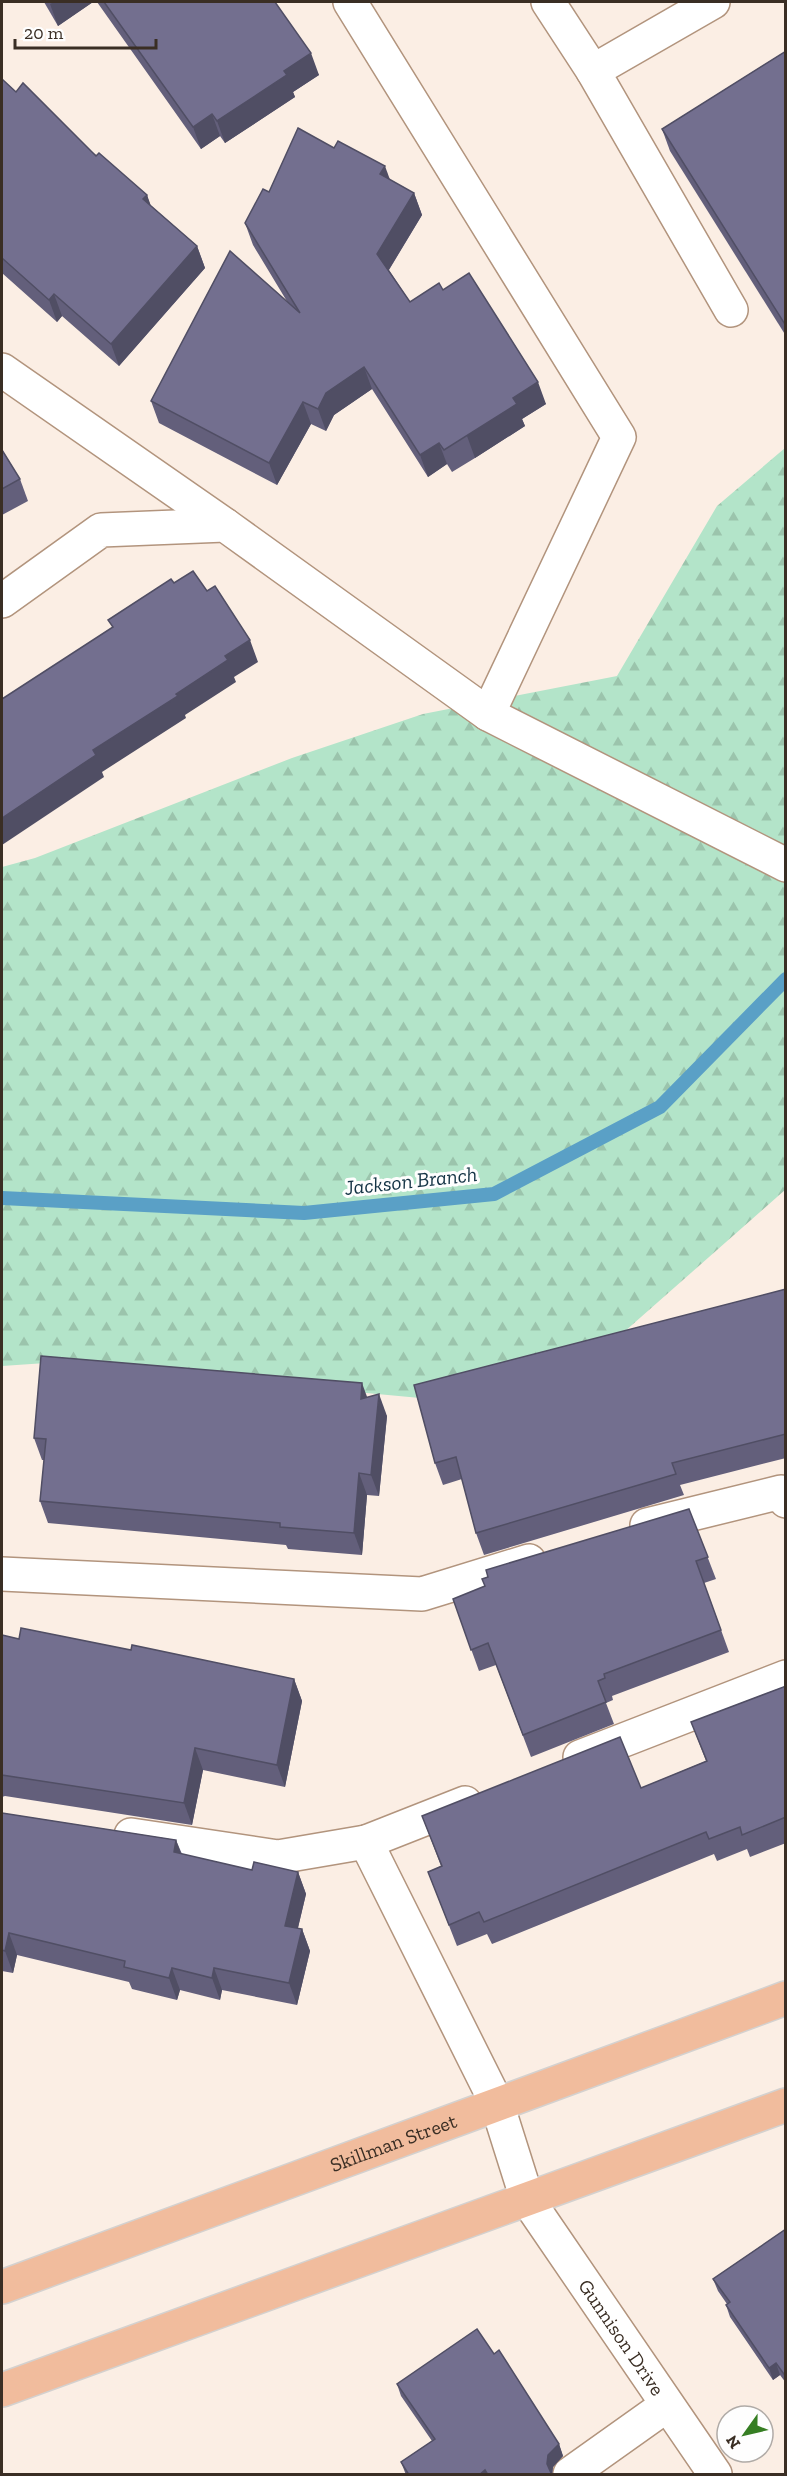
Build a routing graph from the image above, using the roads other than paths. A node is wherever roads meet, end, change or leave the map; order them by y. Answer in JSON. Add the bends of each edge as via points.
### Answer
{"nodes":[{"id":1,"x":350,"y":2,"type":"edge"},
{"id":2,"x":548,"y":2,"type":"edge"},
{"id":3,"x":713,"y":2,"type":"edge"},
{"id":4,"x":593,"y":71,"type":"junction"},
{"id":5,"x":731,"y":310,"type":"dead end"},
{"id":6,"x":2,"y":370,"type":"edge"},
{"id":7,"x":225,"y":525,"type":"junction"},
{"id":8,"x":2,"y":601,"type":"edge"},
{"id":9,"x":488,"y":714,"type":"junction"},
{"id":10,"x":786,"y":865,"type":"edge"},
{"id":11,"x":786,"y":1501,"type":"edge"},
{"id":12,"x":617,"y":1534,"type":"edge"},
{"id":13,"x":560,"y":1552,"type":"edge"},
{"id":14,"x":2,"y":1574,"type":"edge"},
{"id":15,"x":786,"y":1677,"type":"edge"},
{"id":16,"x":554,"y":1768,"type":"edge"},
{"id":17,"x":498,"y":1790,"type":"edge"},
{"id":18,"x":105,"y":1831,"type":"edge"},
{"id":19,"x":366,"y":1842,"type":"junction"},
{"id":20,"x":786,"y":1998,"type":"edge"},
{"id":21,"x":497,"y":2104,"type":"junction"},
{"id":22,"x":786,"y":2104,"type":"edge"},
{"id":23,"x":527,"y":2199,"type":"junction"},
{"id":24,"x":2,"y":2287,"type":"edge"},
{"id":25,"x":2,"y":2390,"type":"edge"},
{"id":26,"x":667,"y":2405,"type":"junction"},
{"id":27,"x":570,"y":2475,"type":"edge"},
{"id":28,"x":715,"y":2475,"type":"edge"}],
"edges":[{"from":1,"to":9,"type":"street","via":[[619,437]]},
{"from":2,"to":4,"type":"street"},
{"from":3,"to":4,"type":"street"},
{"from":4,"to":5,"type":"street"},
{"from":6,"to":7,"type":"street"},
{"from":7,"to":8,"type":"street","via":[[101,530]]},
{"from":7,"to":9,"type":"street"},
{"from":9,"to":10,"type":"street"},
{"from":11,"to":12,"type":"street","via":[[781,1492]]},
{"from":13,"to":14,"type":"street","via":[[422,1594]]},
{"from":15,"to":16,"type":"street"},
{"from":17,"to":19,"type":"street"},
{"from":18,"to":19,"type":"street","via":[[278,1857]]},
{"from":19,"to":21,"type":"street","name":"Gunnison Drive"},
{"from":20,"to":21,"type":"main road","name":"Skillman Street"},
{"from":21,"to":23,"type":"street","name":"Gunnison Drive"},
{"from":21,"to":24,"type":"main road","name":"Skillman Street"},
{"from":22,"to":23,"type":"main road"},
{"from":23,"to":25,"type":"main road"},
{"from":23,"to":26,"type":"street","name":"Gunnison Drive"},
{"from":26,"to":27,"type":"street"},
{"from":26,"to":28,"type":"street","name":"Gunnison Drive"}]}
